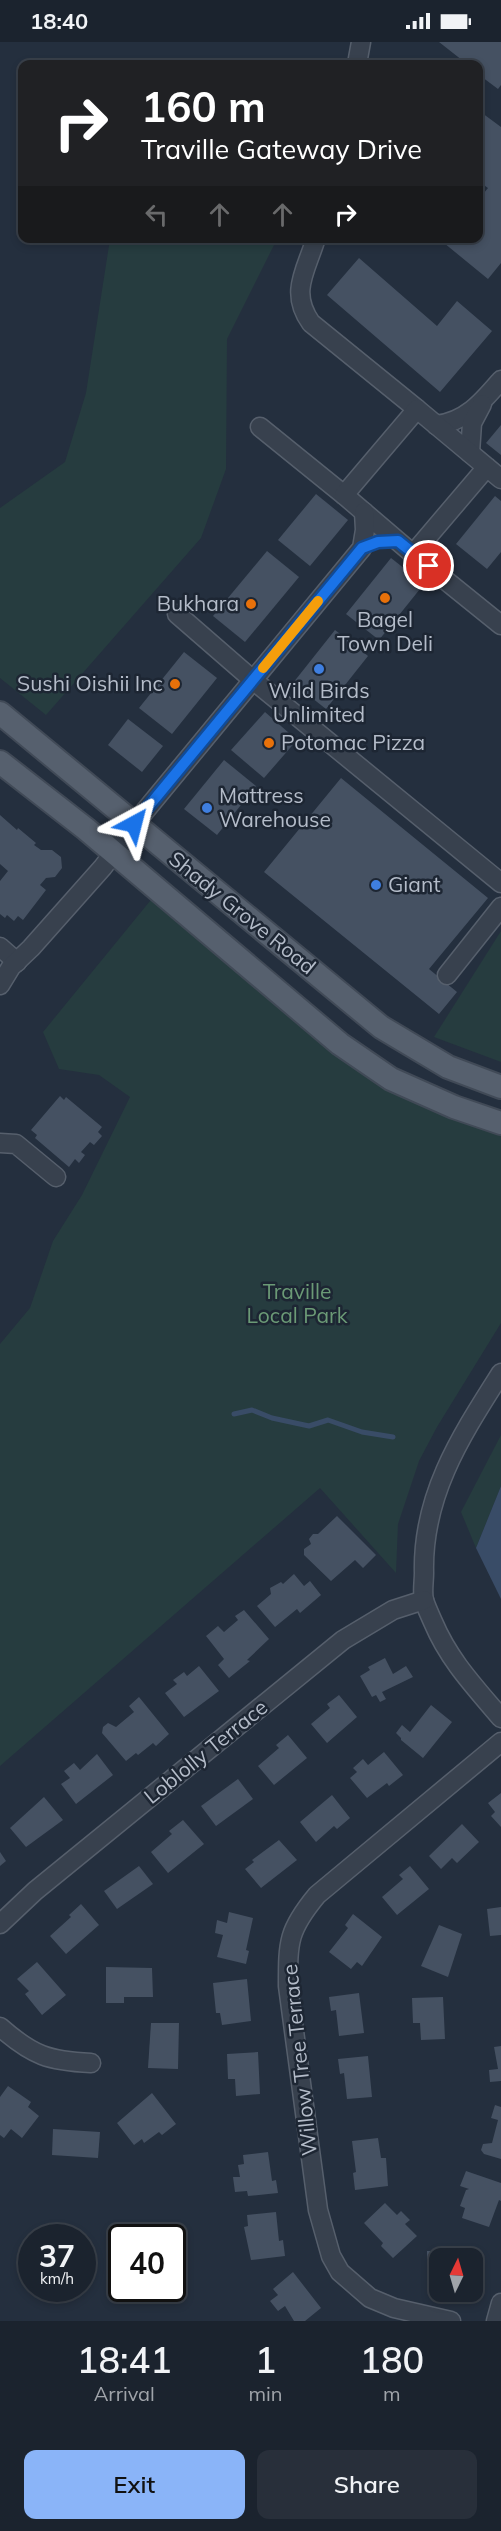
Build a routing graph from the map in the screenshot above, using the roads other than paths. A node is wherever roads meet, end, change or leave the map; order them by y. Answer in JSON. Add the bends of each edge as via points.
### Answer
{"nodes":[{"id":1,"x":361,"y":42,"type":"edge"},
{"id":2,"x":358,"y":60,"type":"edge"},
{"id":3,"x":314,"y":243,"type":"edge"},
{"id":4,"x":501,"y":380,"type":"edge"},
{"id":5,"x":482,"y":402,"type":"junction"},
{"id":6,"x":417,"y":409,"type":"junction"},
{"id":7,"x":436,"y":425,"type":"junction"},
{"id":8,"x":260,"y":427,"type":"dead end"},
{"id":9,"x":470,"y":453,"type":"junction"},
{"id":10,"x":487,"y":467,"type":"junction"},
{"id":11,"x":501,"y":479,"type":"edge"},
{"id":12,"x":344,"y":495,"type":"junction"},
{"id":13,"x":364,"y":512,"type":"junction"},
{"id":14,"x":398,"y":541,"type":"junction"},
{"id":15,"x":362,"y":548,"type":"junction"},
{"id":16,"x":413,"y":554,"type":"junction"},
{"id":17,"x":177,"y":614,"type":"dead end"},
{"id":18,"x":501,"y":625,"type":"edge"},
{"id":19,"x":253,"y":680,"type":"junction"},
{"id":20,"x":0,"y":713,"type":"edge"},
{"id":21,"x":0,"y":762,"type":"edge"},
{"id":22,"x":134,"y":824,"type":"junction"},
{"id":23,"x":114,"y":853,"type":"junction"},
{"id":24,"x":501,"y":883,"type":"edge"},
{"id":25,"x":501,"y":907,"type":"edge"},
{"id":26,"x":0,"y":947,"type":"edge"},
{"id":27,"x":17,"y":962,"type":"junction"},
{"id":28,"x":447,"y":975,"type":"dead end"},
{"id":29,"x":0,"y":985,"type":"edge"},
{"id":30,"x":501,"y":1087,"type":"edge"},
{"id":31,"x":501,"y":1123,"type":"edge"},
{"id":32,"x":0,"y":1143,"type":"edge"},
{"id":33,"x":56,"y":1177,"type":"dead end"},
{"id":34,"x":501,"y":1372,"type":"edge"},
{"id":35,"x":424,"y":1600,"type":"junction"},
{"id":36,"x":501,"y":1718,"type":"edge"},
{"id":37,"x":501,"y":1742,"type":"edge"},
{"id":38,"x":0,"y":1924,"type":"edge"},
{"id":39,"x":0,"y":2027,"type":"edge"},
{"id":40,"x":91,"y":2063,"type":"dead end"},
{"id":41,"x":501,"y":2303,"type":"edge"},
{"id":42,"x":451,"y":2321,"type":"edge"},
{"id":43,"x":496,"y":2321,"type":"edge"}],
"edges":[{"from":1,"to":2,"type":"street"},
{"from":3,"to":6,"type":"street","via":[[299,289],[301,309],[311,323]]},
{"from":4,"to":5,"type":"street"},
{"from":5,"to":7,"type":"street","via":[[462,418]]},
{"from":5,"to":9,"type":"street","via":[[472,423]]},
{"from":6,"to":7,"type":"street"},
{"from":6,"to":12,"type":"street"},
{"from":7,"to":9,"type":"street"},
{"from":8,"to":12,"type":"street"},
{"from":9,"to":10,"type":"street"},
{"from":10,"to":11,"type":"street"},
{"from":10,"to":16,"type":"street"},
{"from":12,"to":13,"type":"street"},
{"from":13,"to":14,"type":"street"},
{"from":13,"to":15,"type":"street"},
{"from":14,"to":15,"type":"street"},
{"from":14,"to":16,"type":"street"},
{"from":15,"to":19,"type":"street"},
{"from":16,"to":18,"type":"street"},
{"from":17,"to":19,"type":"street"},
{"from":19,"to":22,"type":"street"},
{"from":19,"to":24,"type":"street"},
{"from":20,"to":22,"type":"main road","name":"Shady Grove Road"},
{"from":21,"to":23,"type":"main road","name":"Shady Grove Road"},
{"from":22,"to":23,"type":"street"},
{"from":22,"to":30,"type":"main road","name":"Shady Grove Road","via":[[381,1027],[448,1067]]},
{"from":23,"to":27,"type":"street"},
{"from":23,"to":31,"type":"main road","name":"Shady Grove Road","via":[[340,1044],[391,1079]]},
{"from":25,"to":28,"type":"street"},
{"from":26,"to":27,"type":"street"},
{"from":27,"to":29,"type":"street"},
{"from":32,"to":33,"type":"street","via":[[16,1144]]},
{"from":34,"to":35,"type":"street","via":[[456,1445],[429,1515],[423,1544]]},
{"from":35,"to":36,"type":"street","via":[[453,1662]]},
{"from":35,"to":38,"type":"street","name":"Loblolly Terrace","via":[[393,1610],[343,1640],[35,1891]]},
{"from":37,"to":42,"type":"street","name":"Willow Tree Terrace","via":[[317,1895],[297,1918],[288,1957],[288,1986],[318,2210],[331,2256],[340,2272],[370,2298],[394,2308]]},
{"from":39,"to":40,"type":"street","via":[[33,2053],[59,2061]]},
{"from":41,"to":43,"type":"street"}]}
